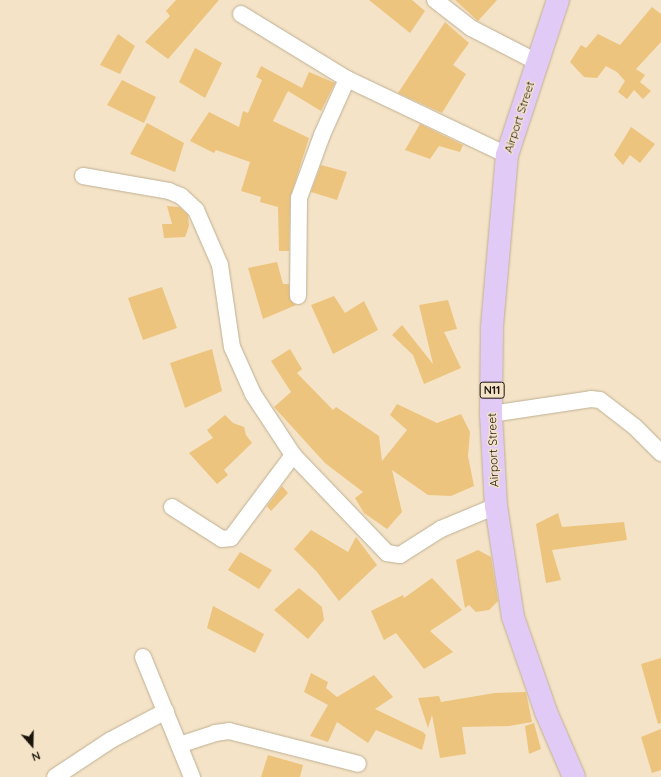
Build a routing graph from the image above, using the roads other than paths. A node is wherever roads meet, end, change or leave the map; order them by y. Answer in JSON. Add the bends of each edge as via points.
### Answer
{"nodes":[{"id":1,"x":435,"y":0,"type":"edge"},
{"id":2,"x":558,"y":0,"type":"edge"},
{"id":3,"x":241,"y":14,"type":"dead end"},
{"id":4,"x":537,"y":62,"type":"junction"},
{"id":5,"x":347,"y":79,"type":"junction"},
{"id":6,"x":507,"y":155,"type":"junction"},
{"id":7,"x":83,"y":176,"type":"dead end"},
{"id":8,"x":298,"y":296,"type":"dead end"},
{"id":9,"x":492,"y":414,"type":"junction"},
{"id":10,"x":661,"y":453,"type":"edge"},
{"id":11,"x":293,"y":456,"type":"junction"},
{"id":12,"x":496,"y":506,"type":"junction"},
{"id":13,"x":172,"y":507,"type":"dead end"},
{"id":14,"x":143,"y":657,"type":"dead end"},
{"id":15,"x":166,"y":711,"type":"junction"},
{"id":16,"x":179,"y":745,"type":"junction"},
{"id":17,"x":358,"y":764,"type":"dead end"},
{"id":18,"x":55,"y":777,"type":"edge"},
{"id":19,"x":192,"y":777,"type":"edge"},
{"id":20,"x":574,"y":777,"type":"edge"}],
"edges":[{"from":1,"to":4,"type":"street","via":[[471,28]]},
{"from":2,"to":4,"type":"highway","name":"Airport Street","number":"N11"},
{"from":3,"to":5,"type":"street"},
{"from":4,"to":6,"type":"highway","name":"Airport Street","number":"N11"},
{"from":5,"to":6,"type":"street"},
{"from":5,"to":8,"type":"street","via":[[322,135],[299,198]]},
{"from":6,"to":9,"type":"highway","name":"Airport Street","number":"N11","via":[[492,328]]},
{"from":7,"to":11,"type":"street","via":[[169,191],[181,196],[196,210],[220,265],[232,347],[253,394]]},
{"from":9,"to":10,"type":"street","via":[[591,399],[600,400],[608,404]]},
{"from":9,"to":12,"type":"highway","name":"Airport Street","number":"N11"},
{"from":11,"to":12,"type":"street","via":[[387,553],[394,556],[400,555],[441,529]]},
{"from":11,"to":13,"type":"street","via":[[231,538],[222,539]]},
{"from":12,"to":20,"type":"highway","name":"Airport Street","number":"N11","via":[[513,617],[546,712]]},
{"from":14,"to":15,"type":"street"},
{"from":15,"to":16,"type":"street"},
{"from":15,"to":18,"type":"street","via":[[110,740]]},
{"from":16,"to":17,"type":"street","via":[[229,731]]},
{"from":16,"to":19,"type":"street"}]}
